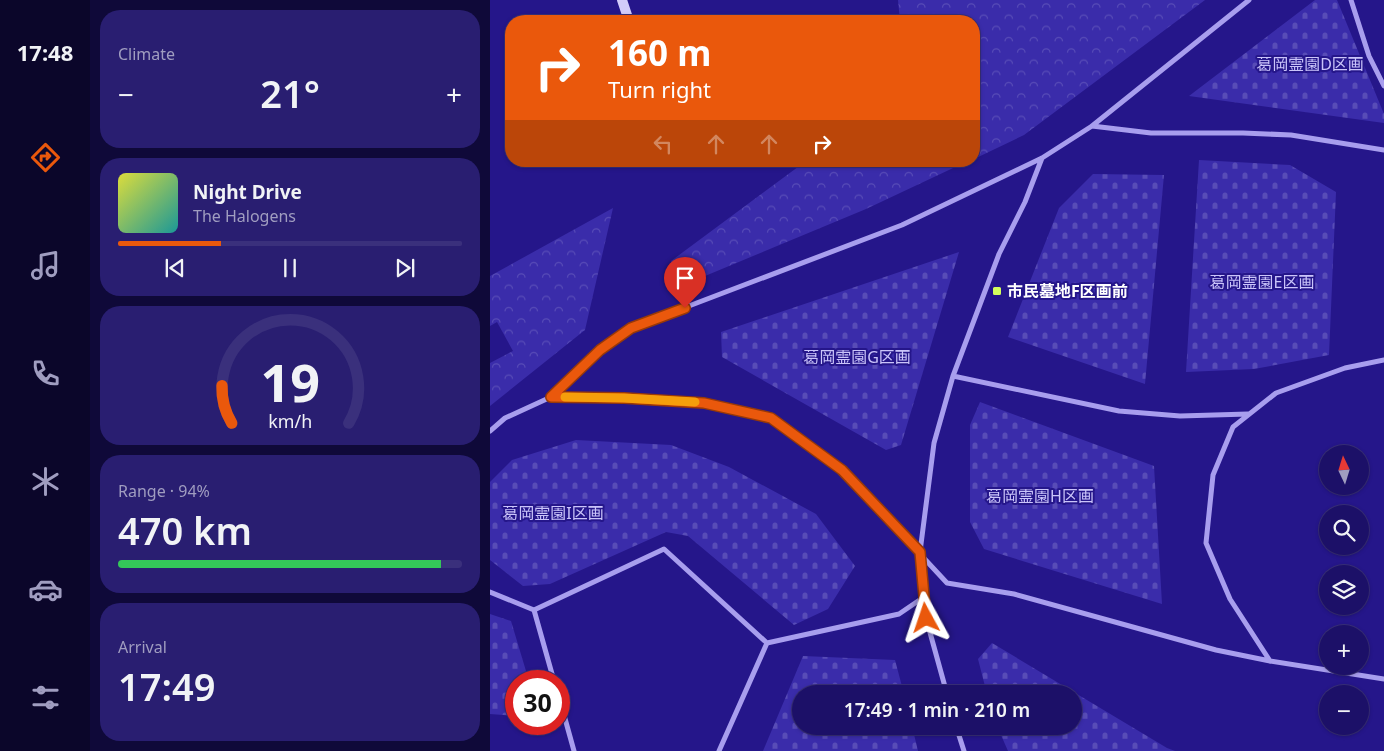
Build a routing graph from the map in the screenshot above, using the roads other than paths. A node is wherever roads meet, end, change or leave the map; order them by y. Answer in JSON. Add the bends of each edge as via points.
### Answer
{"nodes":[{"id":1,"x":622,"y":0,"type":"edge"},
{"id":2,"x":1249,"y":0,"type":"edge"},
{"id":3,"x":1351,"y":0,"type":"edge"},
{"id":4,"x":627,"y":15,"type":"edge"},
{"id":5,"x":1384,"y":86,"type":"edge"},
{"id":6,"x":1092,"y":126,"type":"junction"},
{"id":7,"x":1384,"y":150,"type":"edge"},
{"id":8,"x":1042,"y":158,"type":"junction"},
{"id":9,"x":1384,"y":360,"type":"edge"},
{"id":10,"x":952,"y":376,"type":"junction"},
{"id":11,"x":551,"y":397,"type":"junction"},
{"id":12,"x":1248,"y":414,"type":"junction"},
{"id":13,"x":490,"y":431,"type":"edge"},
{"id":14,"x":920,"y":552,"type":"junction"},
{"id":15,"x":490,"y":592,"type":"edge"},
{"id":16,"x":924,"y":597,"type":"junction"},
{"id":17,"x":534,"y":610,"type":"junction"},
{"id":18,"x":767,"y":643,"type":"junction"},
{"id":19,"x":1270,"y":661,"type":"junction"},
{"id":20,"x":551,"y":670,"type":"edge"},
{"id":21,"x":1384,"y":679,"type":"edge"},
{"id":22,"x":945,"y":685,"type":"edge"},
{"id":23,"x":570,"y":735,"type":"edge"},
{"id":24,"x":959,"y":735,"type":"edge"},
{"id":25,"x":574,"y":751,"type":"edge"},
{"id":26,"x":719,"y":751,"type":"edge"},
{"id":27,"x":964,"y":751,"type":"edge"}],
"edges":[{"from":1,"to":4,"type":"street"},
{"from":2,"to":6,"type":"street"},
{"from":3,"to":5,"type":"street","via":[[1369,56]]},
{"from":6,"to":7,"type":"street","via":[[1151,133],[1290,135]]},
{"from":6,"to":8,"type":"street"},
{"from":8,"to":10,"type":"street","via":[[999,254]]},
{"from":8,"to":11,"type":"street","via":[[902,225],[631,328],[600,350]]},
{"from":9,"to":12,"type":"street","via":[[1345,368],[1276,393]]},
{"from":10,"to":12,"type":"street","via":[[1119,411],[1180,416]]},
{"from":10,"to":14,"type":"street","via":[[934,443]]},
{"from":11,"to":13,"type":"street","via":[[505,418]]},
{"from":11,"to":14,"type":"street","via":[[704,403],[771,418],[842,470]]},
{"from":12,"to":19,"type":"street","via":[[1233,427],[1213,475],[1206,543],[1230,599]]},
{"from":14,"to":16,"type":"street"},
{"from":14,"to":19,"type":"street","via":[[947,583],[1014,594],[1216,650]]},
{"from":15,"to":17,"type":"street"},
{"from":16,"to":18,"type":"street","via":[[899,614]]},
{"from":16,"to":22,"type":"street","via":[[926,618]]},
{"from":17,"to":18,"type":"street","via":[[664,549]]},
{"from":17,"to":20,"type":"street"},
{"from":18,"to":26,"type":"street"},
{"from":19,"to":21,"type":"street"},
{"from":23,"to":25,"type":"street"},
{"from":24,"to":27,"type":"street"}]}
